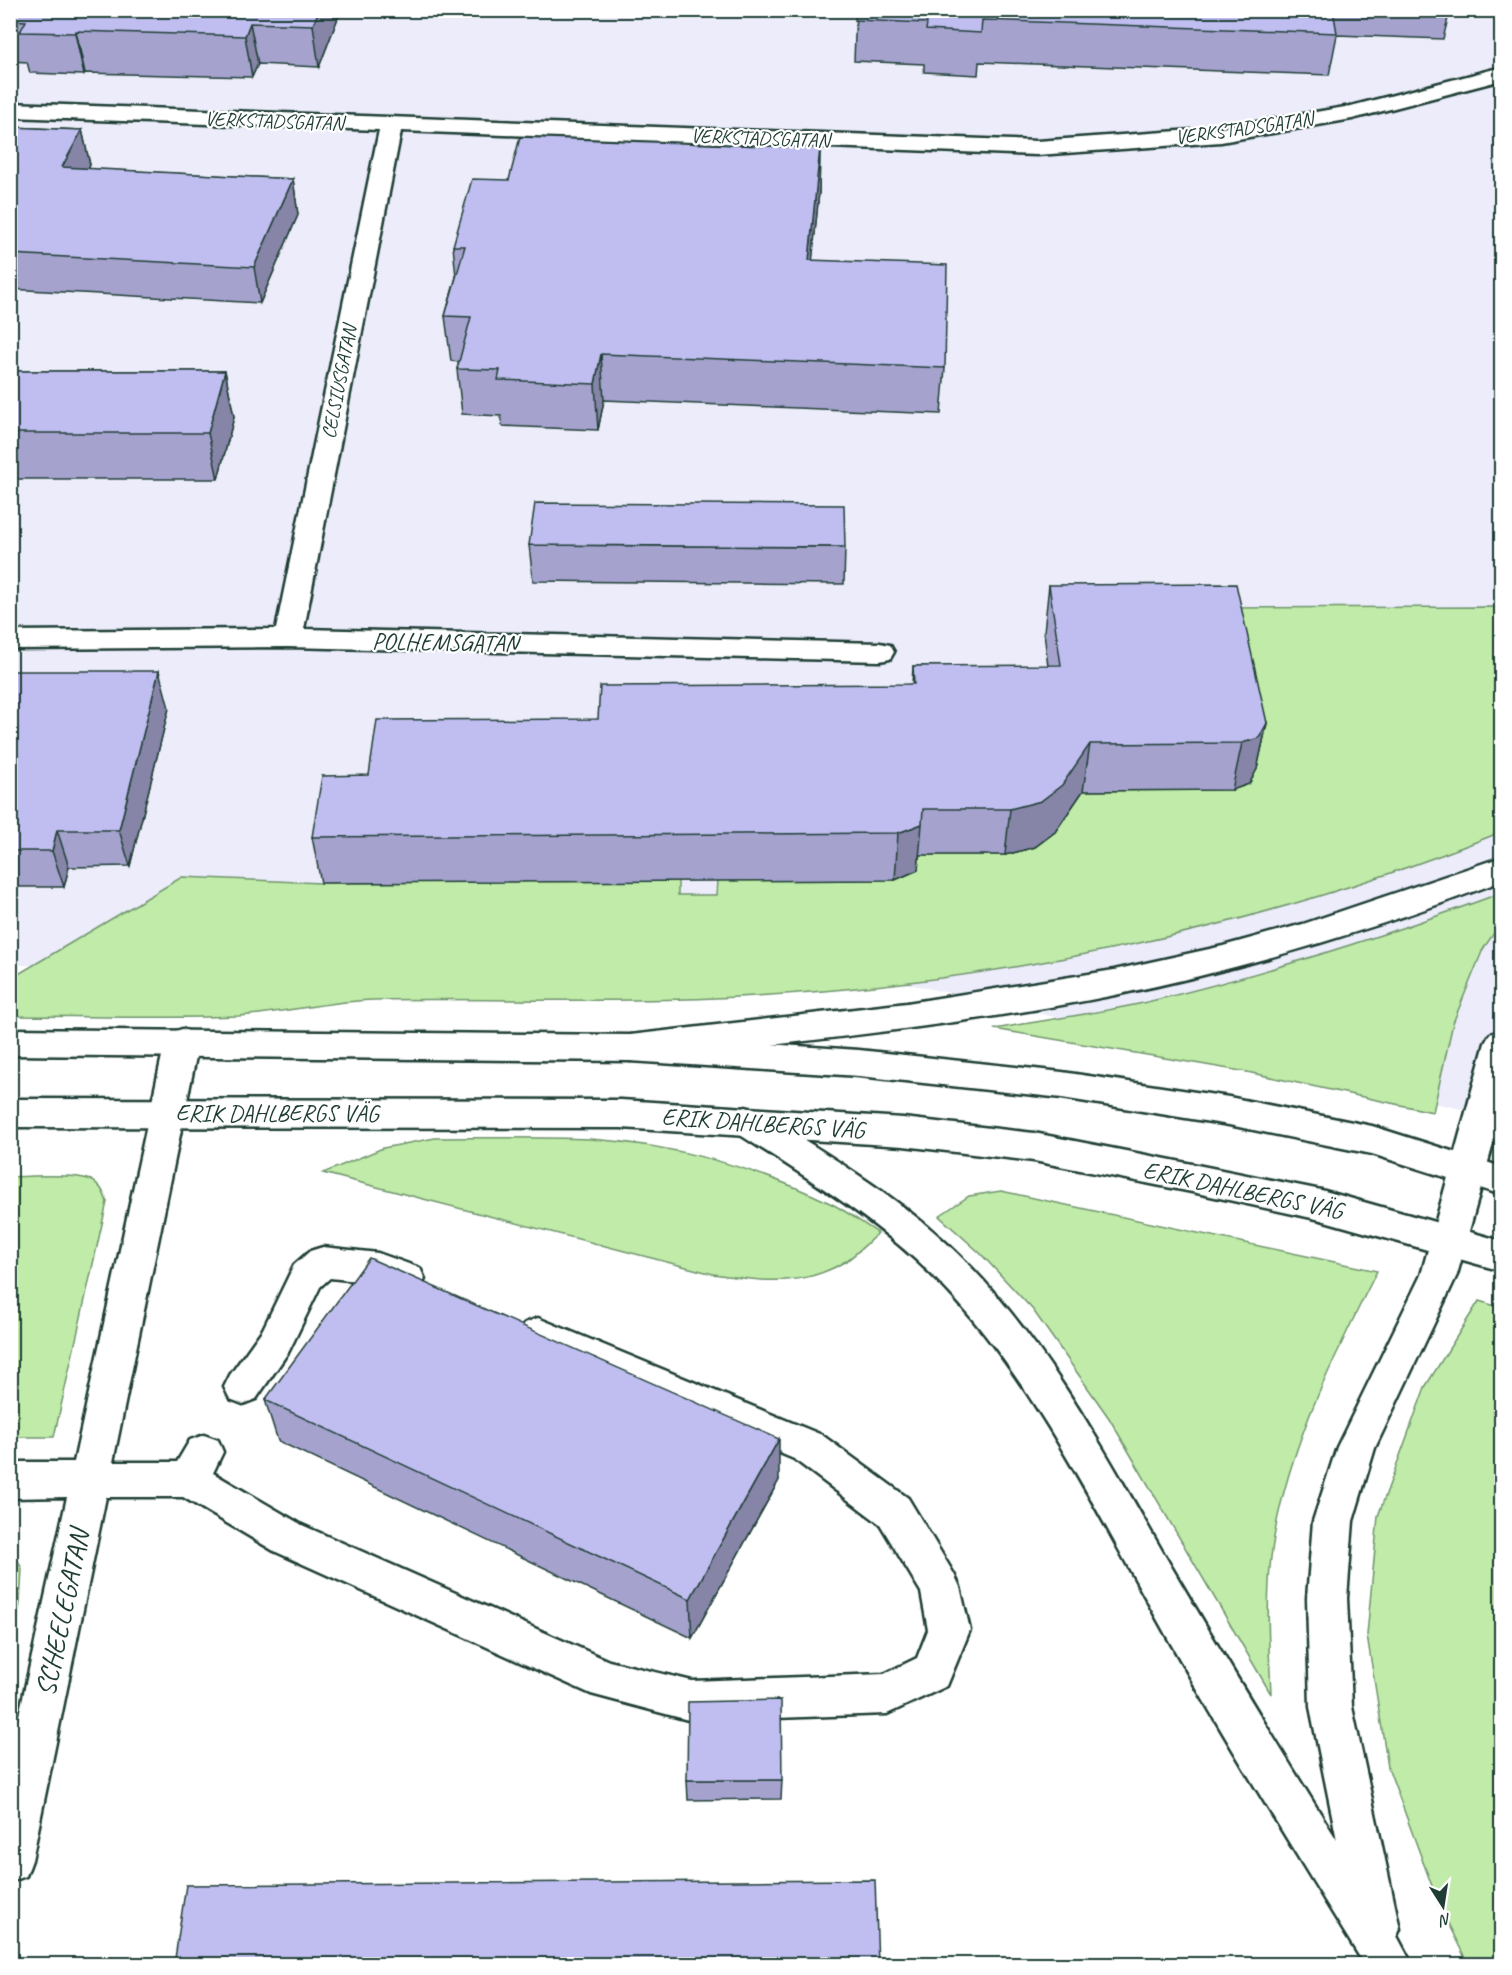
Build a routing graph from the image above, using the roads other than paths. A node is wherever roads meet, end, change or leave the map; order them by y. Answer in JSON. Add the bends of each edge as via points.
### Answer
{"nodes":[{"id":1,"x":1502,"y":73,"type":"edge"},
{"id":2,"x":10,"y":110,"type":"edge"},
{"id":3,"x":391,"y":125,"type":"junction"},
{"id":4,"x":288,"y":638,"type":"junction"},
{"id":5,"x":10,"y":640,"type":"edge"},
{"id":6,"x":880,"y":652,"type":"dead end"},
{"id":7,"x":1502,"y":868,"type":"edge"},
{"id":8,"x":10,"y":1042,"type":"edge"},
{"id":9,"x":182,"y":1042,"type":"junction"},
{"id":10,"x":1502,"y":1044,"type":"edge"},
{"id":11,"x":630,"y":1048,"type":"junction"},
{"id":12,"x":10,"y":1113,"type":"edge"},
{"id":13,"x":168,"y":1113,"type":"junction"},
{"id":14,"x":746,"y":1121,"type":"junction"},
{"id":15,"x":1485,"y":1176,"type":"edge"},
{"id":16,"x":1450,"y":1240,"type":"junction"},
{"id":17,"x":1502,"y":1256,"type":"edge"},
{"id":18,"x":440,"y":1293,"type":"edge"},
{"id":19,"x":505,"y":1320,"type":"edge"},
{"id":20,"x":243,"y":1386,"type":"dead end"},
{"id":21,"x":10,"y":1480,"type":"edge"},
{"id":22,"x":90,"y":1480,"type":"junction"},
{"id":23,"x":10,"y":1860,"type":"edge"},
{"id":24,"x":1386,"y":1959,"type":"edge"}],
"edges":[{"from":1,"to":3,"type":"main road","name":"VERKSTADSGATAN","via":[[1352,112],[1221,135],[1037,148]]},
{"from":2,"to":3,"type":"main road","name":"VERKSTADSGATAN"},
{"from":3,"to":4,"type":"main road","name":"CELSIUSGATAN"},
{"from":4,"to":5,"type":"main road","name":"POLHEMSGATAN"},
{"from":4,"to":6,"type":"main road","name":"POLHEMSGATAN"},
{"from":7,"to":11,"type":"main road","via":[[1420,900],[1289,941],[1181,969],[1039,996]]},
{"from":8,"to":9,"type":"main road"},
{"from":9,"to":11,"type":"main road"},
{"from":9,"to":13,"type":"main road","name":"SCHEELEGATAN"},
{"from":10,"to":15,"type":"main road"},
{"from":11,"to":15,"type":"main road","via":[[859,1063],[1062,1085],[1229,1111],[1372,1140]]},
{"from":12,"to":13,"type":"main road","name":"ERIK DAHLBERGS VÄG"},
{"from":13,"to":14,"type":"main road","name":"ERIK DAHLBERGS VÄG","via":[[621,1114]]},
{"from":13,"to":22,"type":"main road","name":"SCHEELEGATAN"},
{"from":14,"to":16,"type":"main road","name":"ERIK DAHLBERGS VÄG","via":[[903,1132],[1034,1147],[1321,1205]]},
{"from":14,"to":24,"type":"main road","via":[[837,1179],[905,1229],[956,1275],[1011,1341],[1073,1433],[1222,1694]]},
{"from":15,"to":16,"type":"main road"},
{"from":16,"to":17,"type":"main road","name":"ERIK DAHLBERGS VÄG"},
{"from":16,"to":24,"type":"main road","via":[[1439,1275],[1356,1447],[1333,1521],[1327,1598],[1331,1707]]},
{"from":18,"to":20,"type":"main road","via":[[378,1268],[323,1262],[307,1276],[276,1340]]},
{"from":19,"to":22,"type":"main road","via":[[808,1447],[894,1511],[940,1587],[949,1630],[932,1672],[887,1694],[692,1701],[606,1680],[288,1538],[196,1466]]},
{"from":21,"to":22,"type":"main road"},
{"from":22,"to":23,"type":"main road","name":"SCHEELEGATAN"}]}
